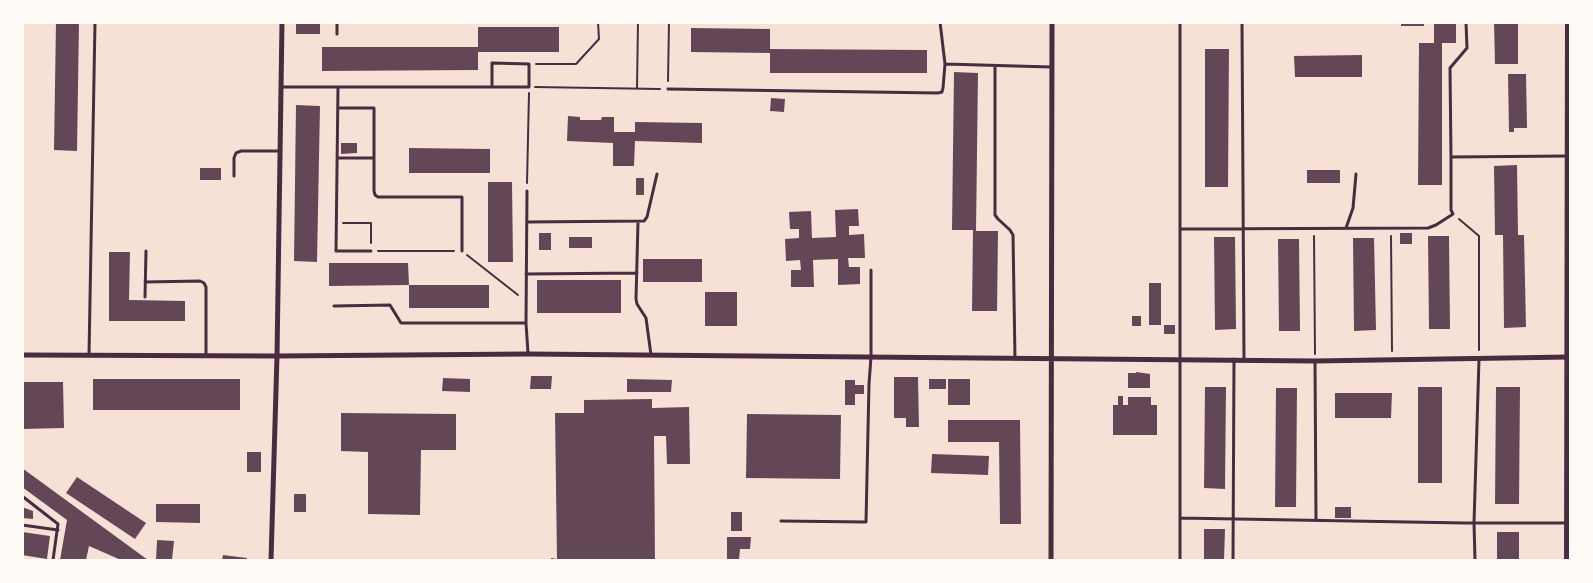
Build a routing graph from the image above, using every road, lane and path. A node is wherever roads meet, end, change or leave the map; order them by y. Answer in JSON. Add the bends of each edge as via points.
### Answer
{"nodes":[{"id":1,"x":95,"y":22,"type":"edge"},
{"id":2,"x":282,"y":22,"type":"edge"},
{"id":3,"x":337,"y":22,"type":"edge"},
{"id":4,"x":598,"y":22,"type":"edge"},
{"id":5,"x":638,"y":22,"type":"edge"},
{"id":6,"x":669,"y":22,"type":"edge"},
{"id":7,"x":1052,"y":22,"type":"edge"},
{"id":8,"x":1180,"y":22,"type":"edge"},
{"id":9,"x":1242,"y":22,"type":"edge"},
{"id":10,"x":1466,"y":22,"type":"edge"},
{"id":11,"x":1570,"y":22,"type":"edge"},
{"id":12,"x":941,"y":23,"type":"edge"},
{"id":13,"x":337,"y":34,"type":"dead end"},
{"id":14,"x":529,"y":64,"type":"junction"},
{"id":15,"x":945,"y":64,"type":"junction"},
{"id":16,"x":995,"y":66,"type":"junction"},
{"id":17,"x":1052,"y":68,"type":"junction"},
{"id":18,"x":280,"y":87,"type":"junction"},
{"id":19,"x":338,"y":87,"type":"junction"},
{"id":20,"x":492,"y":87,"type":"junction"},
{"id":21,"x":529,"y":87,"type":"junction"},
{"id":22,"x":637,"y":88,"type":"junction"},
{"id":23,"x":668,"y":89,"type":"junction"},
{"id":24,"x":338,"y":108,"type":"junction"},
{"id":25,"x":280,"y":151,"type":"junction"},
{"id":26,"x":1570,"y":156,"type":"edge"},
{"id":27,"x":1451,"y":157,"type":"junction"},
{"id":28,"x":338,"y":158,"type":"junction"},
{"id":29,"x":374,"y":158,"type":"junction"},
{"id":30,"x":657,"y":174,"type":"dead end"},
{"id":31,"x":1356,"y":174,"type":"dead end"},
{"id":32,"x":234,"y":176,"type":"dead end"},
{"id":33,"x":527,"y":191,"type":"joint"},
{"id":34,"x":1453,"y":214,"type":"junction"},
{"id":35,"x":638,"y":221,"type":"junction"},
{"id":36,"x":527,"y":222,"type":"junction"},
{"id":37,"x":337,"y":223,"type":"junction"},
{"id":38,"x":1346,"y":228,"type":"junction"},
{"id":39,"x":1181,"y":229,"type":"junction"},
{"id":40,"x":1243,"y":229,"type":"junction"},
{"id":41,"x":1314,"y":229,"type":"junction"},
{"id":42,"x":1391,"y":229,"type":"junction"},
{"id":43,"x":146,"y":251,"type":"dead end"},
{"id":44,"x":372,"y":251,"type":"junction"},
{"id":45,"x":462,"y":251,"type":"junction"},
{"id":46,"x":871,"y":270,"type":"dead end"},
{"id":47,"x":636,"y":273,"type":"junction"},
{"id":48,"x":526,"y":274,"type":"junction"},
{"id":49,"x":146,"y":282,"type":"junction"},
{"id":50,"x":146,"y":297,"type":"dead end"},
{"id":51,"x":526,"y":302,"type":"junction"},
{"id":52,"x":334,"y":306,"type":"dead end"},
{"id":53,"x":526,"y":323,"type":"junction"},
{"id":54,"x":528,"y":354,"type":"junction"},
{"id":55,"x":22,"y":355,"type":"edge"},
{"id":56,"x":90,"y":355,"type":"junction"},
{"id":57,"x":651,"y":355,"type":"junction"},
{"id":58,"x":206,"y":356,"type":"junction"},
{"id":59,"x":277,"y":356,"type":"junction"},
{"id":60,"x":871,"y":357,"type":"junction"},
{"id":61,"x":1570,"y":357,"type":"edge"},
{"id":62,"x":1015,"y":359,"type":"junction"},
{"id":63,"x":1179,"y":359,"type":"junction"},
{"id":64,"x":1234,"y":359,"type":"junction"},
{"id":65,"x":1479,"y":359,"type":"junction"},
{"id":66,"x":1052,"y":360,"type":"junction"},
{"id":67,"x":1244,"y":360,"type":"junction"},
{"id":68,"x":1315,"y":360,"type":"junction"},
{"id":69,"x":1392,"y":360,"type":"junction"},
{"id":70,"x":22,"y":496,"type":"edge"},
{"id":71,"x":1180,"y":518,"type":"junction"},
{"id":72,"x":1233,"y":519,"type":"junction"},
{"id":73,"x":1316,"y":520,"type":"junction"},
{"id":74,"x":781,"y":521,"type":"dead end"},
{"id":75,"x":1474,"y":523,"type":"junction"},
{"id":76,"x":1570,"y":523,"type":"edge"},
{"id":77,"x":22,"y":525,"type":"edge"},
{"id":78,"x":58,"y":530,"type":"junction"},
{"id":79,"x":53,"y":560,"type":"edge"},
{"id":80,"x":271,"y":560,"type":"edge"},
{"id":81,"x":1051,"y":560,"type":"edge"},
{"id":82,"x":1180,"y":560,"type":"edge"},
{"id":83,"x":1233,"y":560,"type":"edge"},
{"id":84,"x":1475,"y":560,"type":"edge"},
{"id":85,"x":1570,"y":560,"type":"edge"}],
"edges":[{"from":1,"to":56,"type":"lane"},
{"from":2,"to":18,"type":"street"},
{"from":3,"to":13,"type":"lane"},
{"from":4,"to":14,"type":"path","via":[[598,39],[576,64]]},
{"from":5,"to":22,"type":"path"},
{"from":6,"to":23,"type":"path"},
{"from":7,"to":17,"type":"street"},
{"from":8,"to":39,"type":"lane"},
{"from":9,"to":40,"type":"lane"},
{"from":10,"to":27,"type":"lane","via":[[1467,48],[1450,68]]},
{"from":11,"to":26,"type":"main road"},
{"from":12,"to":15,"type":"lane"},
{"from":14,"to":20,"type":"lane","via":[[492,63]]},
{"from":14,"to":21,"type":"lane"},
{"from":15,"to":16,"type":"lane"},
{"from":15,"to":23,"type":"lane","via":[[943,88],[938,93]]},
{"from":16,"to":17,"type":"lane"},
{"from":16,"to":62,"type":"lane","via":[[995,215],[1013,235]]},
{"from":17,"to":66,"type":"street"},
{"from":18,"to":19,"type":"lane"},
{"from":18,"to":25,"type":"street"},
{"from":19,"to":20,"type":"lane"},
{"from":19,"to":24,"type":"lane"},
{"from":20,"to":21,"type":"lane"},
{"from":21,"to":22,"type":"path"},
{"from":21,"to":33,"type":"path"},
{"from":22,"to":23,"type":"path"},
{"from":24,"to":28,"type":"lane"},
{"from":24,"to":29,"type":"lane","via":[[374,108]]},
{"from":25,"to":32,"type":"lane","via":[[241,151],[234,158]]},
{"from":25,"to":59,"type":"street"},
{"from":26,"to":27,"type":"lane"},
{"from":26,"to":61,"type":"main road"},
{"from":27,"to":34,"type":"lane"},
{"from":28,"to":29,"type":"lane"},
{"from":28,"to":37,"type":"lane"},
{"from":29,"to":45,"type":"lane","via":[[374,191],[378,197],[462,196]]},
{"from":30,"to":35,"type":"lane","via":[[647,217]]},
{"from":31,"to":38,"type":"lane","via":[[1353,208]]},
{"from":33,"to":36,"type":"lane"},
{"from":34,"to":42,"type":"lane","via":[[1428,228]]},
{"from":34,"to":65,"type":"path","via":[[1479,236]]},
{"from":35,"to":36,"type":"lane"},
{"from":35,"to":47,"type":"lane"},
{"from":36,"to":48,"type":"lane"},
{"from":37,"to":44,"type":"path","via":[[371,223]]},
{"from":37,"to":44,"type":"lane","via":[[336,251]]},
{"from":38,"to":41,"type":"lane"},
{"from":38,"to":42,"type":"lane"},
{"from":39,"to":40,"type":"lane"},
{"from":39,"to":63,"type":"lane"},
{"from":40,"to":41,"type":"lane"},
{"from":40,"to":67,"type":"lane"},
{"from":41,"to":68,"type":"path"},
{"from":42,"to":69,"type":"path"},
{"from":43,"to":49,"type":"lane"},
{"from":44,"to":45,"type":"path"},
{"from":45,"to":51,"type":"path"},
{"from":46,"to":60,"type":"lane"},
{"from":47,"to":48,"type":"lane"},
{"from":47,"to":57,"type":"lane","via":[[637,304],[646,318]]},
{"from":48,"to":51,"type":"lane"},
{"from":49,"to":50,"type":"lane"},
{"from":49,"to":58,"type":"lane","via":[[204,283]]},
{"from":51,"to":53,"type":"lane"},
{"from":52,"to":53,"type":"lane","via":[[390,305],[400,323]]},
{"from":53,"to":54,"type":"lane"},
{"from":54,"to":57,"type":"street"},
{"from":54,"to":59,"type":"street"},
{"from":55,"to":56,"type":"street"},
{"from":56,"to":58,"type":"street"},
{"from":57,"to":60,"type":"street"},
{"from":58,"to":59,"type":"street"},
{"from":59,"to":80,"type":"street"},
{"from":60,"to":62,"type":"street"},
{"from":60,"to":74,"type":"lane","via":[[866,522]]},
{"from":61,"to":65,"type":"street"},
{"from":61,"to":76,"type":"main road"},
{"from":62,"to":66,"type":"street"},
{"from":63,"to":64,"type":"street"},
{"from":63,"to":66,"type":"street"},
{"from":63,"to":71,"type":"lane"},
{"from":64,"to":67,"type":"street"},
{"from":64,"to":72,"type":"lane"},
{"from":65,"to":69,"type":"street"},
{"from":65,"to":75,"type":"lane"},
{"from":66,"to":81,"type":"street"},
{"from":67,"to":68,"type":"street"},
{"from":68,"to":69,"type":"street"},
{"from":68,"to":73,"type":"lane"},
{"from":70,"to":78,"type":"lane","via":[[56,521]]},
{"from":71,"to":72,"type":"lane"},
{"from":71,"to":82,"type":"lane"},
{"from":72,"to":73,"type":"lane"},
{"from":72,"to":83,"type":"lane"},
{"from":73,"to":75,"type":"lane"},
{"from":75,"to":76,"type":"lane"},
{"from":75,"to":84,"type":"lane"},
{"from":76,"to":85,"type":"main road"},
{"from":77,"to":78,"type":"lane"},
{"from":78,"to":79,"type":"lane"}]}
